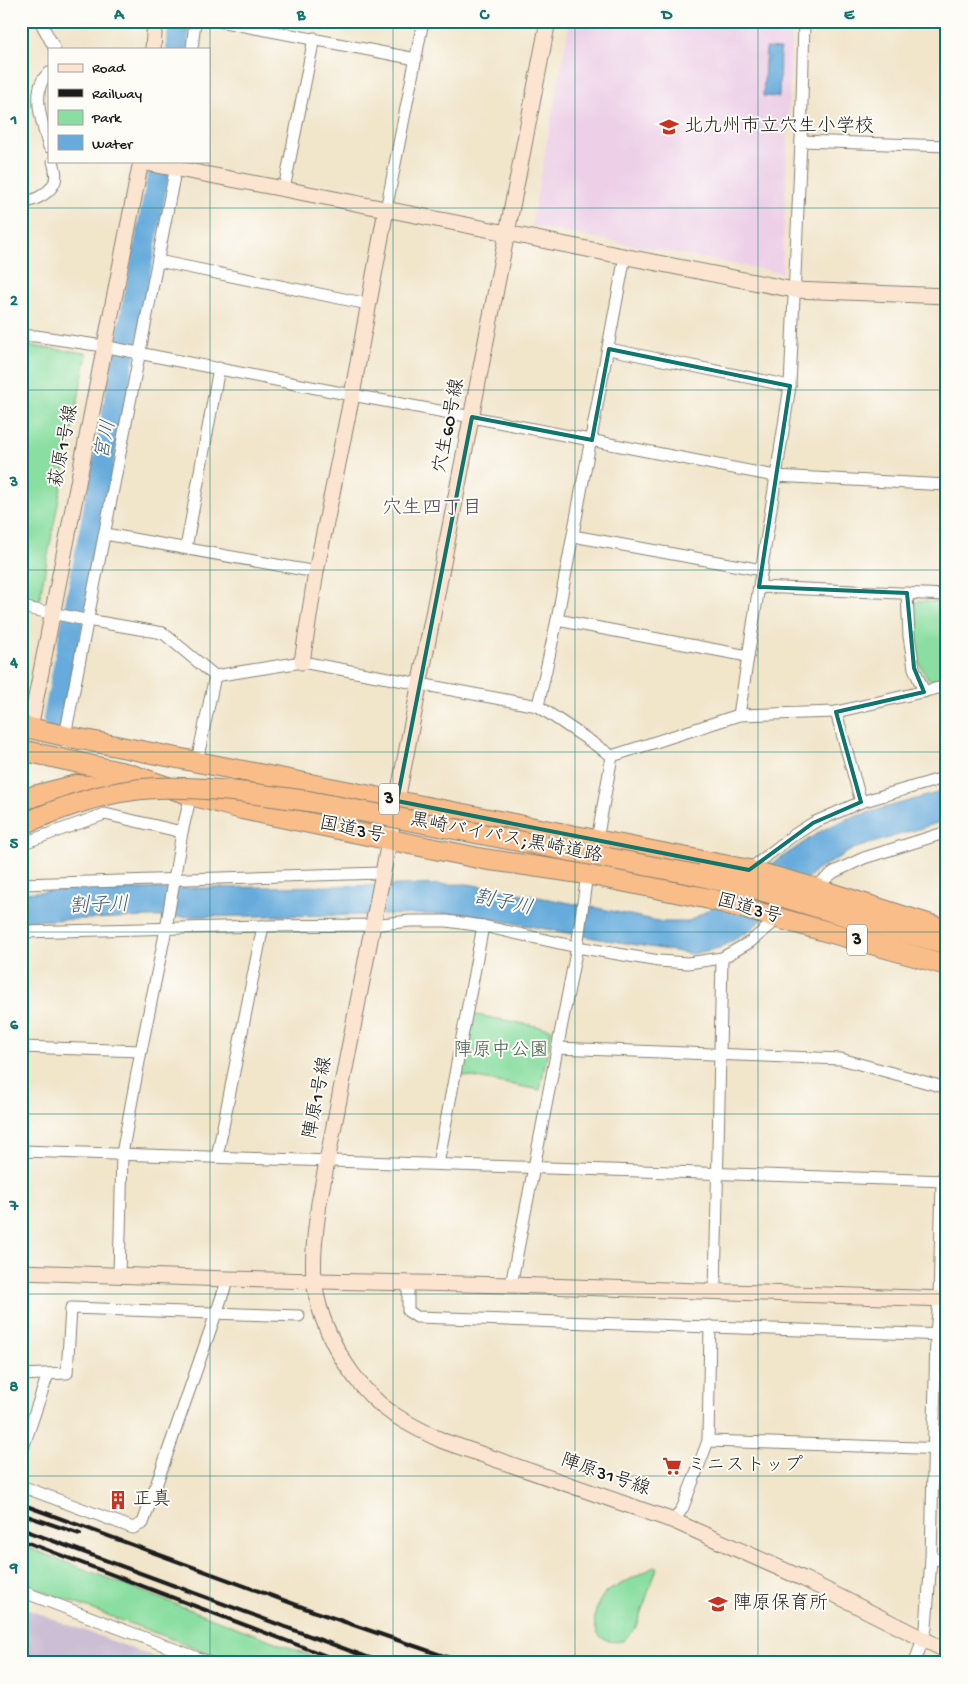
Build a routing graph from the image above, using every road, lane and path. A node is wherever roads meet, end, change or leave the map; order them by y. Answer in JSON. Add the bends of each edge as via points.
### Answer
{"nodes":[{"id":1,"x":40,"y":21,"type":"edge"},
{"id":2,"x":155,"y":21,"type":"edge"},
{"id":3,"x":194,"y":21,"type":"edge"},
{"id":4,"x":219,"y":21,"type":"edge"},
{"id":5,"x":424,"y":21,"type":"edge"},
{"id":6,"x":548,"y":21,"type":"edge"},
{"id":7,"x":804,"y":21,"type":"edge"},
{"id":8,"x":314,"y":38,"type":"junction"},
{"id":9,"x":54,"y":48,"type":"edge"},
{"id":10,"x":153,"y":48,"type":"edge"},
{"id":11,"x":192,"y":48,"type":"edge"},
{"id":12,"x":416,"y":59,"type":"junction"},
{"id":13,"x":48,"y":74,"type":"edge"},
{"id":14,"x":801,"y":140,"type":"junction"},
{"id":15,"x":48,"y":143,"type":"edge"},
{"id":16,"x":947,"y":146,"type":"edge"},
{"id":17,"x":53,"y":162,"type":"edge"},
{"id":18,"x":143,"y":162,"type":"edge"},
{"id":19,"x":174,"y":166,"type":"edge"},
{"id":20,"x":284,"y":189,"type":"junction"},
{"id":21,"x":21,"y":202,"type":"edge"},
{"id":22,"x":386,"y":210,"type":"junction"},
{"id":23,"x":508,"y":233,"type":"junction"},
{"id":24,"x":625,"y":256,"type":"junction"},
{"id":25,"x":158,"y":261,"type":"junction"},
{"id":26,"x":794,"y":290,"type":"junction"},
{"id":27,"x":947,"y":296,"type":"edge"},
{"id":28,"x":368,"y":304,"type":"junction"},
{"id":29,"x":21,"y":336,"type":"edge"},
{"id":30,"x":107,"y":347,"type":"junction"},
{"id":31,"x":609,"y":349,"type":"junction"},
{"id":32,"x":136,"y":352,"type":"junction"},
{"id":33,"x":219,"y":368,"type":"junction"},
{"id":34,"x":790,"y":386,"type":"junction"},
{"id":35,"x":352,"y":395,"type":"junction"},
{"id":36,"x":472,"y":417,"type":"junction"},
{"id":37,"x":592,"y":440,"type":"junction"},
{"id":38,"x":775,"y":476,"type":"junction"},
{"id":39,"x":947,"y":485,"type":"edge"},
{"id":40,"x":105,"y":534,"type":"junction"},
{"id":41,"x":573,"y":536,"type":"junction"},
{"id":42,"x":186,"y":548,"type":"junction"},
{"id":43,"x":762,"y":570,"type":"junction"},
{"id":44,"x":316,"y":572,"type":"junction"},
{"id":45,"x":760,"y":587,"type":"junction"},
{"id":46,"x":907,"y":593,"type":"junction"},
{"id":47,"x":947,"y":595,"type":"edge"},
{"id":48,"x":21,"y":607,"type":"edge"},
{"id":49,"x":56,"y":615,"type":"junction"},
{"id":50,"x":85,"y":620,"type":"junction"},
{"id":51,"x":557,"y":620,"type":"junction"},
{"id":52,"x":748,"y":656,"type":"junction"},
{"id":53,"x":302,"y":662,"type":"junction"},
{"id":54,"x":215,"y":676,"type":"junction"},
{"id":55,"x":419,"y":684,"type":"junction"},
{"id":56,"x":947,"y":686,"type":"edge"},
{"id":57,"x":924,"y":692,"type":"junction"},
{"id":58,"x":538,"y":706,"type":"junction"},
{"id":59,"x":836,"y":712,"type":"junction"},
{"id":60,"x":739,"y":715,"type":"junction"},
{"id":61,"x":66,"y":736,"type":"junction"},
{"id":62,"x":23,"y":741,"type":"edge"},
{"id":63,"x":612,"y":756,"type":"junction"},
{"id":64,"x":197,"y":761,"type":"junction"},
{"id":65,"x":947,"y":777,"type":"edge"},
{"id":66,"x":191,"y":795,"type":"junction"},
{"id":67,"x":397,"y":801,"type":"junction"},
{"id":68,"x":21,"y":802,"type":"edge"},
{"id":69,"x":861,"y":802,"type":"junction"},
{"id":70,"x":21,"y":825,"type":"edge"},
{"id":71,"x":182,"y":832,"type":"junction"},
{"id":72,"x":947,"y":832,"type":"edge"},
{"id":73,"x":390,"y":839,"type":"junction"},
{"id":74,"x":597,"y":840,"type":"junction"},
{"id":75,"x":21,"y":844,"type":"edge"},
{"id":76,"x":753,"y":871,"type":"junction"},
{"id":77,"x":586,"y":874,"type":"junction"},
{"id":78,"x":382,"y":876,"type":"junction"},
{"id":79,"x":174,"y":882,"type":"junction"},
{"id":80,"x":21,"y":884,"type":"edge"},
{"id":81,"x":805,"y":892,"type":"junction"},
{"id":82,"x":774,"y":917,"type":"junction"},
{"id":83,"x":373,"y":921,"type":"junction"},
{"id":84,"x":166,"y":926,"type":"junction"},
{"id":85,"x":263,"y":926,"type":"junction"},
{"id":86,"x":483,"y":926,"type":"junction"},
{"id":87,"x":947,"y":930,"type":"edge"},
{"id":88,"x":21,"y":932,"type":"edge"},
{"id":89,"x":947,"y":943,"type":"edge"},
{"id":90,"x":577,"y":944,"type":"junction"},
{"id":91,"x":722,"y":958,"type":"junction"},
{"id":92,"x":947,"y":965,"type":"edge"},
{"id":93,"x":21,"y":1047,"type":"edge"},
{"id":94,"x":557,"y":1048,"type":"junction"},
{"id":95,"x":141,"y":1051,"type":"junction"},
{"id":96,"x":719,"y":1053,"type":"junction"},
{"id":97,"x":947,"y":1088,"type":"edge"},
{"id":98,"x":21,"y":1151,"type":"edge"},
{"id":99,"x":122,"y":1154,"type":"junction"},
{"id":100,"x":218,"y":1157,"type":"junction"},
{"id":101,"x":328,"y":1161,"type":"junction"},
{"id":102,"x":438,"y":1164,"type":"junction"},
{"id":103,"x":947,"y":1166,"type":"edge"},
{"id":104,"x":534,"y":1167,"type":"junction"},
{"id":105,"x":716,"y":1173,"type":"junction"},
{"id":106,"x":945,"y":1181,"type":"edge"},
{"id":107,"x":21,"y":1272,"type":"edge"},
{"id":108,"x":119,"y":1275,"type":"junction"},
{"id":109,"x":228,"y":1279,"type":"junction"},
{"id":110,"x":314,"y":1280,"type":"junction"},
{"id":111,"x":408,"y":1283,"type":"junction"},
{"id":112,"x":511,"y":1285,"type":"junction"},
{"id":113,"x":715,"y":1291,"type":"junction"},
{"id":114,"x":943,"y":1299,"type":"edge"},
{"id":115,"x":215,"y":1314,"type":"junction"},
{"id":116,"x":299,"y":1316,"type":"dead end"},
{"id":117,"x":710,"y":1326,"type":"junction"},
{"id":118,"x":941,"y":1334,"type":"edge"},
{"id":119,"x":48,"y":1374,"type":"junction"},
{"id":120,"x":21,"y":1376,"type":"edge"},
{"id":121,"x":708,"y":1441,"type":"junction"},
{"id":122,"x":933,"y":1448,"type":"junction"},
{"id":123,"x":947,"y":1449,"type":"edge"},
{"id":124,"x":21,"y":1454,"type":"edge"},
{"id":125,"x":21,"y":1486,"type":"edge"},
{"id":126,"x":674,"y":1521,"type":"junction"},
{"id":127,"x":930,"y":1559,"type":"junction"},
{"id":128,"x":947,"y":1560,"type":"edge"},
{"id":129,"x":21,"y":1592,"type":"edge"},
{"id":130,"x":923,"y":1640,"type":"junction"},
{"id":131,"x":947,"y":1651,"type":"edge"},
{"id":132,"x":211,"y":1663,"type":"edge"},
{"id":133,"x":915,"y":1663,"type":"edge"}],
"edges":[{"from":1,"to":9,"type":"street"},
{"from":2,"to":10,"type":"street"},
{"from":3,"to":11,"type":"street"},
{"from":4,"to":8,"type":"street"},
{"from":5,"to":12,"type":"street"},
{"from":6,"to":23,"type":"street","name":"穴生60号線"},
{"from":7,"to":14,"type":"street"},
{"from":8,"to":12,"type":"street"},
{"from":8,"to":20,"type":"street"},
{"from":12,"to":22,"type":"street"},
{"from":13,"to":15,"type":"street","via":[[43,77],[38,92]]},
{"from":14,"to":16,"type":"street"},
{"from":14,"to":26,"type":"street"},
{"from":17,"to":21,"type":"street","via":[[56,173],[53,185],[40,196]]},
{"from":18,"to":19,"type":"street"},
{"from":18,"to":30,"type":"street","name":"萩原1号線"},
{"from":19,"to":20,"type":"street"},
{"from":19,"to":25,"type":"street"},
{"from":20,"to":22,"type":"street"},
{"from":22,"to":23,"type":"street"},
{"from":22,"to":28,"type":"street"},
{"from":23,"to":24,"type":"street"},
{"from":23,"to":36,"type":"street","name":"穴生60号線"},
{"from":24,"to":26,"type":"street"},
{"from":24,"to":31,"type":"street"},
{"from":25,"to":28,"type":"street"},
{"from":25,"to":32,"type":"street"},
{"from":26,"to":27,"type":"street"},
{"from":26,"to":34,"type":"street"},
{"from":28,"to":35,"type":"street"},
{"from":29,"to":30,"type":"street"},
{"from":30,"to":32,"type":"street"},
{"from":30,"to":49,"type":"street","name":"萩原1号線"},
{"from":31,"to":34,"type":"street"},
{"from":31,"to":37,"type":"street"},
{"from":32,"to":33,"type":"street"},
{"from":32,"to":40,"type":"street"},
{"from":33,"to":35,"type":"street"},
{"from":33,"to":42,"type":"street"},
{"from":34,"to":38,"type":"street"},
{"from":35,"to":36,"type":"street"},
{"from":35,"to":44,"type":"street"},
{"from":36,"to":37,"type":"street"},
{"from":36,"to":55,"type":"street","name":"穴生60号線"},
{"from":37,"to":38,"type":"street"},
{"from":37,"to":41,"type":"street"},
{"from":38,"to":39,"type":"street"},
{"from":38,"to":43,"type":"street"},
{"from":40,"to":42,"type":"street"},
{"from":40,"to":50,"type":"street"},
{"from":41,"to":43,"type":"street"},
{"from":41,"to":51,"type":"street"},
{"from":42,"to":44,"type":"street"},
{"from":43,"to":45,"type":"street"},
{"from":44,"to":53,"type":"street"},
{"from":45,"to":46,"type":"street"},
{"from":45,"to":52,"type":"street"},
{"from":46,"to":47,"type":"street"},
{"from":46,"to":57,"type":"street","via":[[914,668]]},
{"from":48,"to":49,"type":"street"},
{"from":49,"to":50,"type":"street"},
{"from":49,"to":62,"type":"street","name":"萩原1号線"},
{"from":50,"to":54,"type":"street","via":[[163,633]]},
{"from":50,"to":61,"type":"street"},
{"from":51,"to":52,"type":"street"},
{"from":51,"to":58,"type":"street"},
{"from":52,"to":60,"type":"street"},
{"from":53,"to":54,"type":"street"},
{"from":53,"to":55,"type":"street"},
{"from":54,"to":64,"type":"street"},
{"from":55,"to":58,"type":"street"},
{"from":55,"to":67,"type":"street","name":"穴生60号線"},
{"from":56,"to":57,"type":"street"},
{"from":57,"to":59,"type":"street"},
{"from":58,"to":63,"type":"street"},
{"from":59,"to":60,"type":"street"},
{"from":59,"to":69,"type":"street"},
{"from":60,"to":63,"type":"street"},
{"from":61,"to":62,"type":"highway","name":"国道3号","number":"3"},
{"from":61,"to":64,"type":"highway","name":"国道3号","number":"3"},
{"from":62,"to":66,"type":"highway","name":"国道3号","number":"3"},
{"from":63,"to":74,"type":"street"},
{"from":64,"to":67,"type":"highway","name":"国道3号","number":"3"},
{"from":65,"to":69,"type":"street"},
{"from":66,"to":68,"type":"highway","number":"3","via":[[76,785]]},
{"from":66,"to":71,"type":"street"},
{"from":66,"to":73,"type":"highway","name":"国道3号","number":"3","via":[[242,809]]},
{"from":67,"to":73,"type":"street","name":"穴生60号線"},
{"from":67,"to":74,"type":"highway","name":"国道3号","number":"3"},
{"from":69,"to":76,"type":"street","via":[[813,823],[778,847]]},
{"from":70,"to":81,"type":"highway","name":"黒崎バイパス;黒崎道路","number":"3","bridge":true,"via":[[75,803],[113,793],[155,788],[242,792],[308,801],[704,877]]},
{"from":71,"to":75,"type":"street","via":[[105,814]]},
{"from":71,"to":79,"type":"street"},
{"from":72,"to":81,"type":"street","via":[[864,858],[834,872]]},
{"from":73,"to":77,"type":"highway","name":"国道3号","number":"3","via":[[483,859]]},
{"from":73,"to":78,"type":"street","name":"穴生60号線"},
{"from":74,"to":76,"type":"highway","name":"国道3号","number":"3"},
{"from":76,"to":81,"type":"highway","name":"国道3号","number":"3"},
{"from":77,"to":82,"type":"highway","name":"国道3号","number":"3","via":[[710,899]]},
{"from":77,"to":90,"type":"street"},
{"from":78,"to":79,"type":"street"},
{"from":78,"to":83,"type":"street","name":"陣原1号線"},
{"from":79,"to":80,"type":"street"},
{"from":79,"to":84,"type":"street"},
{"from":81,"to":87,"type":"highway","name":"国道3号","number":"3"},
{"from":81,"to":89,"type":"highway","number":"3","via":[[890,929]]},
{"from":82,"to":91,"type":"street","via":[[750,942]]},
{"from":82,"to":92,"type":"highway","name":"国道3号","number":"3"},
{"from":83,"to":85,"type":"street"},
{"from":83,"to":86,"type":"street","via":[[447,921]]},
{"from":83,"to":101,"type":"street","name":"陣原1号線"},
{"from":84,"to":85,"type":"street"},
{"from":84,"to":88,"type":"street"},
{"from":84,"to":95,"type":"street"},
{"from":85,"to":100,"type":"street"},
{"from":86,"to":90,"type":"street"},
{"from":86,"to":102,"type":"street"},
{"from":90,"to":91,"type":"street","via":[[659,961],[688,963]]},
{"from":90,"to":94,"type":"street"},
{"from":91,"to":96,"type":"street"},
{"from":93,"to":95,"type":"street"},
{"from":94,"to":96,"type":"street"},
{"from":94,"to":104,"type":"street"},
{"from":95,"to":99,"type":"street"},
{"from":96,"to":97,"type":"street","via":[[841,1059]]},
{"from":96,"to":105,"type":"street"},
{"from":98,"to":99,"type":"street"},
{"from":99,"to":100,"type":"street"},
{"from":99,"to":108,"type":"street"},
{"from":100,"to":101,"type":"street"},
{"from":101,"to":102,"type":"street"},
{"from":101,"to":110,"type":"street","name":"陣原1号線","via":[[314,1243]]},
{"from":102,"to":104,"type":"street"},
{"from":103,"to":106,"type":"street"},
{"from":104,"to":105,"type":"street"},
{"from":104,"to":112,"type":"street"},
{"from":105,"to":106,"type":"street"},
{"from":105,"to":113,"type":"street"},
{"from":106,"to":114,"type":"street"},
{"from":107,"to":108,"type":"street"},
{"from":108,"to":109,"type":"street"},
{"from":109,"to":110,"type":"street"},
{"from":109,"to":115,"type":"street"},
{"from":110,"to":111,"type":"street"},
{"from":110,"to":126,"type":"street","name":"陣原31号線","via":[[322,1317],[333,1343],[372,1396],[391,1413],[443,1441]]},
{"from":111,"to":112,"type":"street"},
{"from":111,"to":117,"type":"street","via":[[408,1311],[417,1317]]},
{"from":112,"to":113,"type":"street"},
{"from":113,"to":114,"type":"street"},
{"from":114,"to":118,"type":"street"},
{"from":115,"to":116,"type":"street"},
{"from":115,"to":119,"type":"street","via":[[71,1308],[68,1373]]},
{"from":115,"to":125,"type":"street","via":[[143,1522],[133,1528]]},
{"from":117,"to":118,"type":"street"},
{"from":117,"to":121,"type":"street"},
{"from":118,"to":122,"type":"street"},
{"from":119,"to":120,"type":"street"},
{"from":119,"to":124,"type":"street"},
{"from":121,"to":122,"type":"street"},
{"from":121,"to":126,"type":"street","via":[[683,1507]]},
{"from":122,"to":123,"type":"street"},
{"from":122,"to":127,"type":"street"},
{"from":126,"to":130,"type":"street","name":"陣原31号線","via":[[804,1580]]},
{"from":127,"to":128,"type":"street"},
{"from":127,"to":130,"type":"street"},
{"from":129,"to":132,"type":"street"},
{"from":130,"to":131,"type":"street","name":"陣原31号線"},
{"from":130,"to":133,"type":"street"}]}
